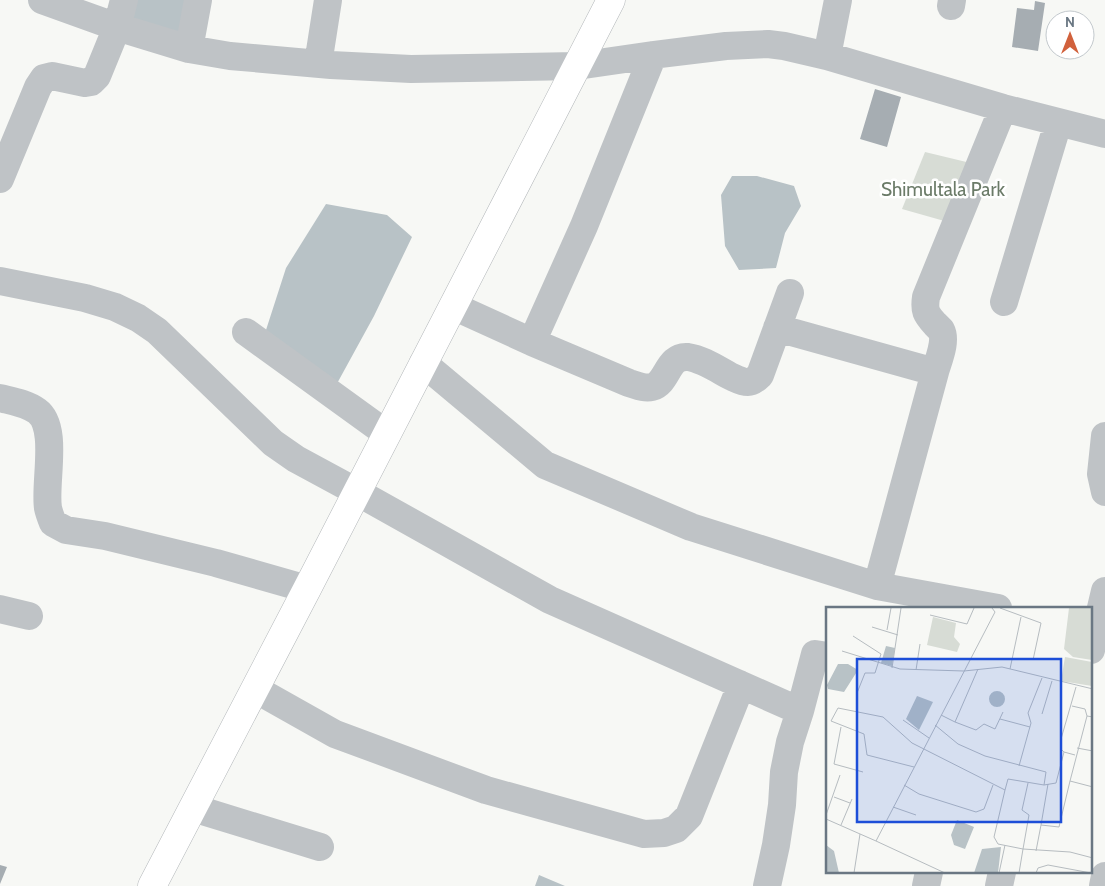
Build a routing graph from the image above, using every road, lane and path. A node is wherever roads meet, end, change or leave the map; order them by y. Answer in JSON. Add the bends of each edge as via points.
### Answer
{"nodes":[{"id":1,"x":42,"y":0,"type":"edge"},
{"id":2,"x":124,"y":0,"type":"edge"},
{"id":3,"x":198,"y":0,"type":"edge"},
{"id":4,"x":328,"y":0,"type":"edge"},
{"id":5,"x":611,"y":0,"type":"edge"},
{"id":6,"x":838,"y":0,"type":"edge"},
{"id":7,"x":117,"y":27,"type":"junction"},
{"id":8,"x":190,"y":49,"type":"junction"},
{"id":9,"x":653,"y":55,"type":"junction"},
{"id":10,"x":826,"y":56,"type":"junction"},
{"id":11,"x":318,"y":64,"type":"junction"},
{"id":12,"x":577,"y":66,"type":"junction"},
{"id":13,"x":1003,"y":108,"type":"junction"},
{"id":14,"x":1058,"y":123,"type":"junction"},
{"id":15,"x":1105,"y":134,"type":"edge"},
{"id":16,"x":0,"y":178,"type":"edge"},
{"id":17,"x":0,"y":281,"type":"edge"},
{"id":18,"x":790,"y":293,"type":"dead end"},
{"id":19,"x":1004,"y":302,"type":"dead end"},
{"id":20,"x":453,"y":306,"type":"junction"},
{"id":21,"x":777,"y":328,"type":"junction"},
{"id":22,"x":246,"y":332,"type":"dead end"},
{"id":23,"x":532,"y":342,"type":"junction"},
{"id":24,"x":423,"y":363,"type":"junction"},
{"id":25,"x":935,"y":372,"type":"junction"},
{"id":26,"x":0,"y":398,"type":"edge"},
{"id":27,"x":387,"y":434,"type":"junction"},
{"id":28,"x":1105,"y":436,"type":"edge"},
{"id":29,"x":357,"y":492,"type":"junction"},
{"id":30,"x":1105,"y":492,"type":"edge"},
{"id":31,"x":877,"y":586,"type":"junction"},
{"id":32,"x":307,"y":590,"type":"junction"},
{"id":33,"x":1105,"y":591,"type":"edge"},
{"id":34,"x":992,"y":607,"type":"edge"},
{"id":35,"x":0,"y":608,"type":"edge"},
{"id":36,"x":29,"y":616,"type":"dead end"},
{"id":37,"x":1092,"y":646,"type":"edge"},
{"id":38,"x":826,"y":656,"type":"edge"},
{"id":39,"x":739,"y":684,"type":"junction"},
{"id":40,"x":255,"y":689,"type":"junction"},
{"id":41,"x":800,"y":711,"type":"junction"},
{"id":42,"x":193,"y":808,"type":"junction"},
{"id":43,"x":320,"y":847,"type":"dead end"},
{"id":44,"x":1105,"y":876,"type":"edge"},
{"id":45,"x":152,"y":886,"type":"edge"},
{"id":46,"x":768,"y":886,"type":"edge"},
{"id":47,"x":1103,"y":886,"type":"edge"}],
"edges":[{"from":1,"to":7,"type":"street"},
{"from":2,"to":7,"type":"street"},
{"from":3,"to":8,"type":"street"},
{"from":4,"to":11,"type":"street"},
{"from":5,"to":12,"type":"main road"},
{"from":6,"to":10,"type":"street"},
{"from":7,"to":8,"type":"street"},
{"from":7,"to":16,"type":"street","via":[[97,76],[91,82],[52,76],[44,78]]},
{"from":8,"to":11,"type":"street"},
{"from":9,"to":10,"type":"street","via":[[768,44]]},
{"from":9,"to":12,"type":"street"},
{"from":9,"to":23,"type":"street","via":[[584,226]]},
{"from":10,"to":13,"type":"street"},
{"from":11,"to":12,"type":"street","via":[[411,69]]},
{"from":12,"to":20,"type":"main road"},
{"from":13,"to":14,"type":"street"},
{"from":13,"to":25,"type":"street","via":[[926,296],[927,315],[942,331],[942,350]]},
{"from":14,"to":15,"type":"street"},
{"from":14,"to":19,"type":"street"},
{"from":17,"to":29,"type":"street","via":[[85,298],[138,318],[158,332],[273,443]]},
{"from":18,"to":21,"type":"street"},
{"from":20,"to":23,"type":"street"},
{"from":20,"to":24,"type":"main road"},
{"from":21,"to":23,"type":"street","via":[[760,375],[755,380],[738,380],[697,359],[686,357],[672,364],[652,388],[629,383]]},
{"from":21,"to":25,"type":"street"},
{"from":22,"to":27,"type":"street"},
{"from":24,"to":27,"type":"main road"},
{"from":24,"to":31,"type":"street","via":[[544,465],[691,527]]},
{"from":25,"to":31,"type":"street"},
{"from":26,"to":32,"type":"street","via":[[38,411],[45,421],[49,434],[48,508],[53,522],[66,530],[105,536],[216,563]]},
{"from":27,"to":29,"type":"main road"},
{"from":28,"to":30,"type":"street","via":[[1101,474]]},
{"from":29,"to":32,"type":"main road"},
{"from":29,"to":39,"type":"street","via":[[550,600]]},
{"from":31,"to":34,"type":"street"},
{"from":32,"to":40,"type":"main road"},
{"from":33,"to":37,"type":"street"},
{"from":35,"to":36,"type":"street"},
{"from":38,"to":41,"type":"street","via":[[815,654]]},
{"from":39,"to":40,"type":"street","via":[[689,816],[676,829],[644,834],[486,790],[335,734]]},
{"from":39,"to":41,"type":"street"},
{"from":40,"to":42,"type":"main road"},
{"from":41,"to":46,"type":"street","via":[[784,772],[780,821]]},
{"from":42,"to":43,"type":"street"},
{"from":42,"to":45,"type":"main road"},
{"from":44,"to":47,"type":"street"}]}
